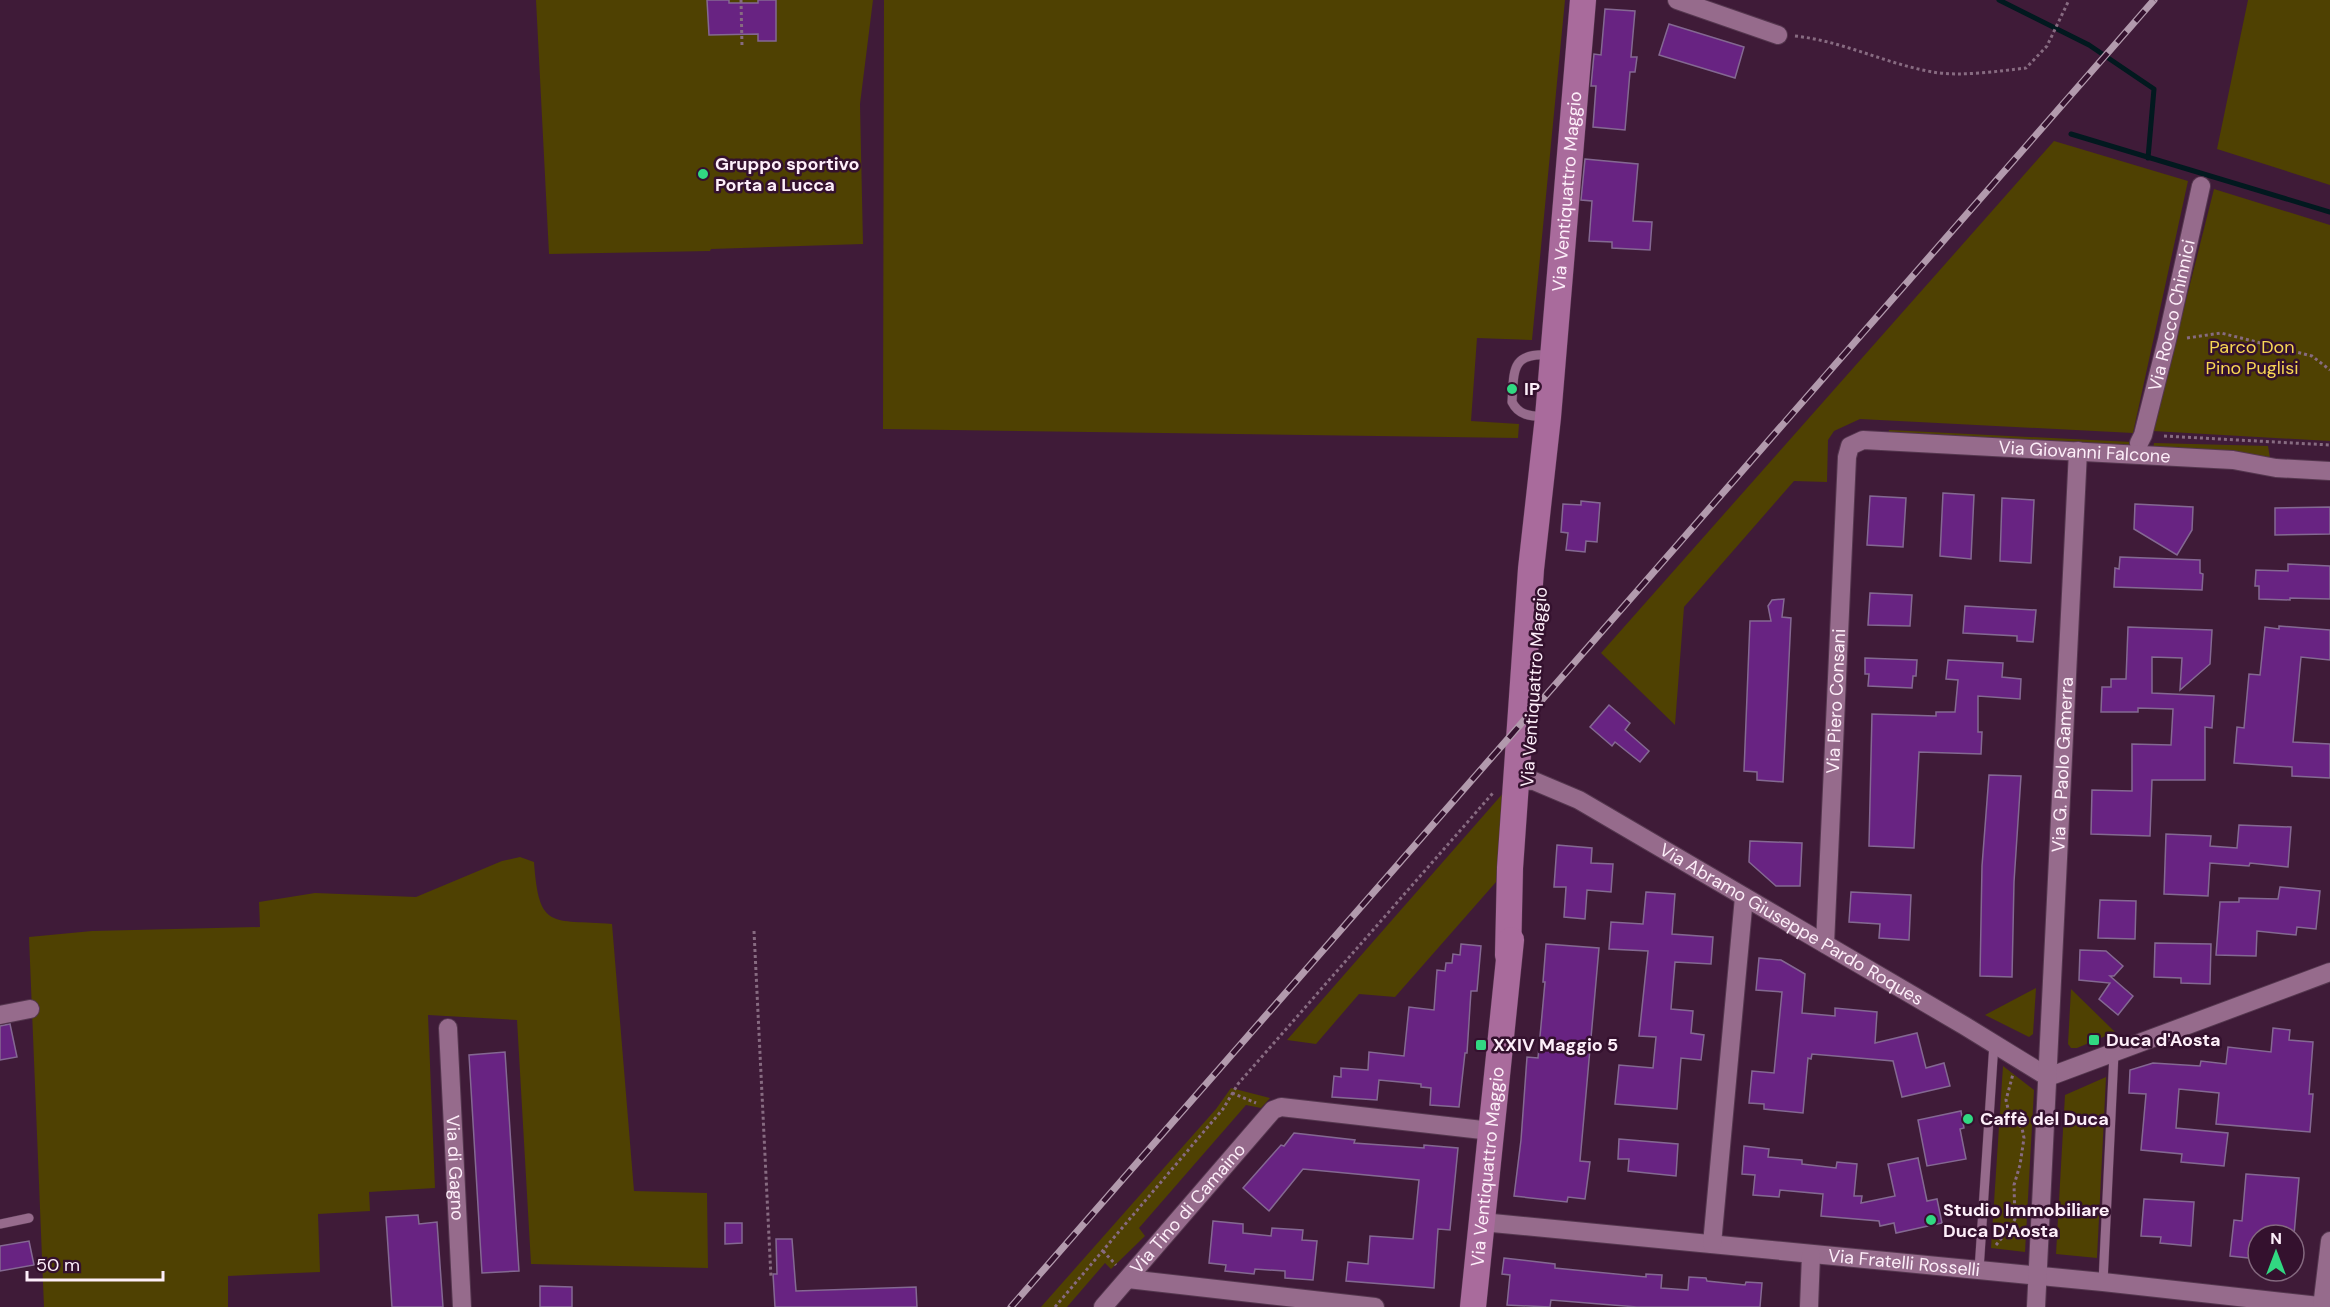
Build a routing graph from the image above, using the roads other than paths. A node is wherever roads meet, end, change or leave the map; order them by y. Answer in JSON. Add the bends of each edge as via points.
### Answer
{"nodes":[{"id":1,"x":1583,"y":0,"type":"edge"},
{"id":2,"x":1677,"y":0,"type":"edge"},
{"id":3,"x":1778,"y":34,"type":"road end"},
{"id":4,"x":2201,"y":186,"type":"dead end"},
{"id":5,"x":1552,"y":355,"type":"junction"},
{"id":6,"x":1548,"y":417,"type":"junction"},
{"id":7,"x":2139,"y":443,"type":"dead end"},
{"id":8,"x":2078,"y":451,"type":"junction"},
{"id":9,"x":1847,"y":457,"type":"joint"},
{"id":10,"x":2330,"y":471,"type":"edge"},
{"id":11,"x":1513,"y":784,"type":"junction"},
{"id":12,"x":1744,"y":897,"type":"junction"},
{"id":13,"x":1825,"y":944,"type":"junction"},
{"id":14,"x":2330,"y":972,"type":"edge"},
{"id":15,"x":30,"y":1009,"type":"dead end"},
{"id":16,"x":0,"y":1015,"type":"edge"},
{"id":17,"x":448,"y":1028,"type":"dead end"},
{"id":18,"x":1994,"y":1043,"type":"junction"},
{"id":19,"x":2114,"y":1053,"type":"junction"},
{"id":20,"x":2048,"y":1077,"type":"junction"},
{"id":21,"x":1491,"y":1131,"type":"junction"},
{"id":22,"x":29,"y":1218,"type":"dead end"},
{"id":23,"x":1482,"y":1222,"type":"junction"},
{"id":24,"x":0,"y":1224,"type":"edge"},
{"id":25,"x":2330,"y":1241,"type":"edge"},
{"id":26,"x":1712,"y":1244,"type":"junction"},
{"id":27,"x":1811,"y":1255,"type":"junction"},
{"id":28,"x":1986,"y":1271,"type":"junction"},
{"id":29,"x":2038,"y":1276,"type":"junction"},
{"id":30,"x":1128,"y":1279,"type":"junction"},
{"id":31,"x":2103,"y":1282,"type":"junction"},
{"id":32,"x":462,"y":1307,"type":"edge"},
{"id":33,"x":1103,"y":1307,"type":"edge"},
{"id":34,"x":1375,"y":1307,"type":"edge"},
{"id":35,"x":1473,"y":1307,"type":"edge"},
{"id":36,"x":1809,"y":1307,"type":"edge"},
{"id":37,"x":2036,"y":1307,"type":"edge"},
{"id":38,"x":2322,"y":1307,"type":"edge"},
{"id":39,"x":2328,"y":1307,"type":"edge"}],
"edges":[{"from":1,"to":5,"type":"street","name":"Via Ventiquattro Maggio"},
{"from":2,"to":3,"type":"street"},
{"from":4,"to":7,"type":"street","name":"Via Rocco Chinnici","via":[[2167,340]]},
{"from":5,"to":6,"type":"street","name":"Via Ventiquattro Maggio"},
{"from":5,"to":6,"type":"lane","via":[[1531,354],[1520,360],[1514,370],[1514,406],[1523,414]]},
{"from":6,"to":11,"type":"street","name":"Via Ventiquattro Maggio"},
{"from":8,"to":9,"type":"street","name":"Via Giovanni Falcone","via":[[1863,440],[1851,447]]},
{"from":8,"to":10,"type":"street","name":"Via Giovanni Falcone","via":[[2233,459],[2276,468]]},
{"from":8,"to":20,"type":"street","name":"Via G. Paolo Gamerra"},
{"from":9,"to":13,"type":"street","name":"Via Piero Consani"},
{"from":11,"to":12,"type":"street","name":"Via Abramo Giuseppe Pardo Roques","via":[[1550,787],[1579,800]]},
{"from":11,"to":21,"type":"street","name":"Via Ventiquattro Maggio","via":[[1521,870],[1508,955]]},
{"from":12,"to":13,"type":"street","name":"Via Abramo Giuseppe Pardo Roques"},
{"from":12,"to":26,"type":"street"},
{"from":13,"to":18,"type":"street","name":"Via Abramo Giuseppe Pardo Roques"},
{"from":14,"to":19,"type":"street"},
{"from":15,"to":16,"type":"street"},
{"from":17,"to":32,"type":"street","name":"Via di Gagno"},
{"from":18,"to":20,"type":"street","name":"Via Abramo Giuseppe Pardo Roques"},
{"from":18,"to":28,"type":"lane"},
{"from":19,"to":20,"type":"street"},
{"from":19,"to":31,"type":"lane"},
{"from":20,"to":29,"type":"street","name":"Via G. Paolo Gamerra"},
{"from":21,"to":23,"type":"street","name":"Via Ventiquattro Maggio"},
{"from":21,"to":30,"type":"street","name":"Via Tino di Camaino","via":[[1281,1107],[1273,1110]]},
{"from":22,"to":24,"type":"lane"},
{"from":23,"to":26,"type":"street","name":"Via Fratelli Rosselli"},
{"from":23,"to":35,"type":"street","name":"Via Ventiquattro Maggio"},
{"from":25,"to":38,"type":"street"},
{"from":26,"to":27,"type":"street","name":"Via Fratelli Rosselli"},
{"from":27,"to":28,"type":"street","name":"Via Fratelli Rosselli"},
{"from":27,"to":36,"type":"street"},
{"from":28,"to":29,"type":"street","name":"Via Fratelli Rosselli"},
{"from":29,"to":31,"type":"street","name":"Via Fratelli Rosselli"},
{"from":29,"to":37,"type":"street","name":"Via G. Paolo Gamerra"},
{"from":30,"to":33,"type":"street","name":"Via Tino di Camaino"},
{"from":30,"to":34,"type":"street"},
{"from":31,"to":38,"type":"street","name":"Via Fratelli Rosselli"},
{"from":38,"to":39,"type":"street","name":"Via Fratelli Rosselli"}]}
